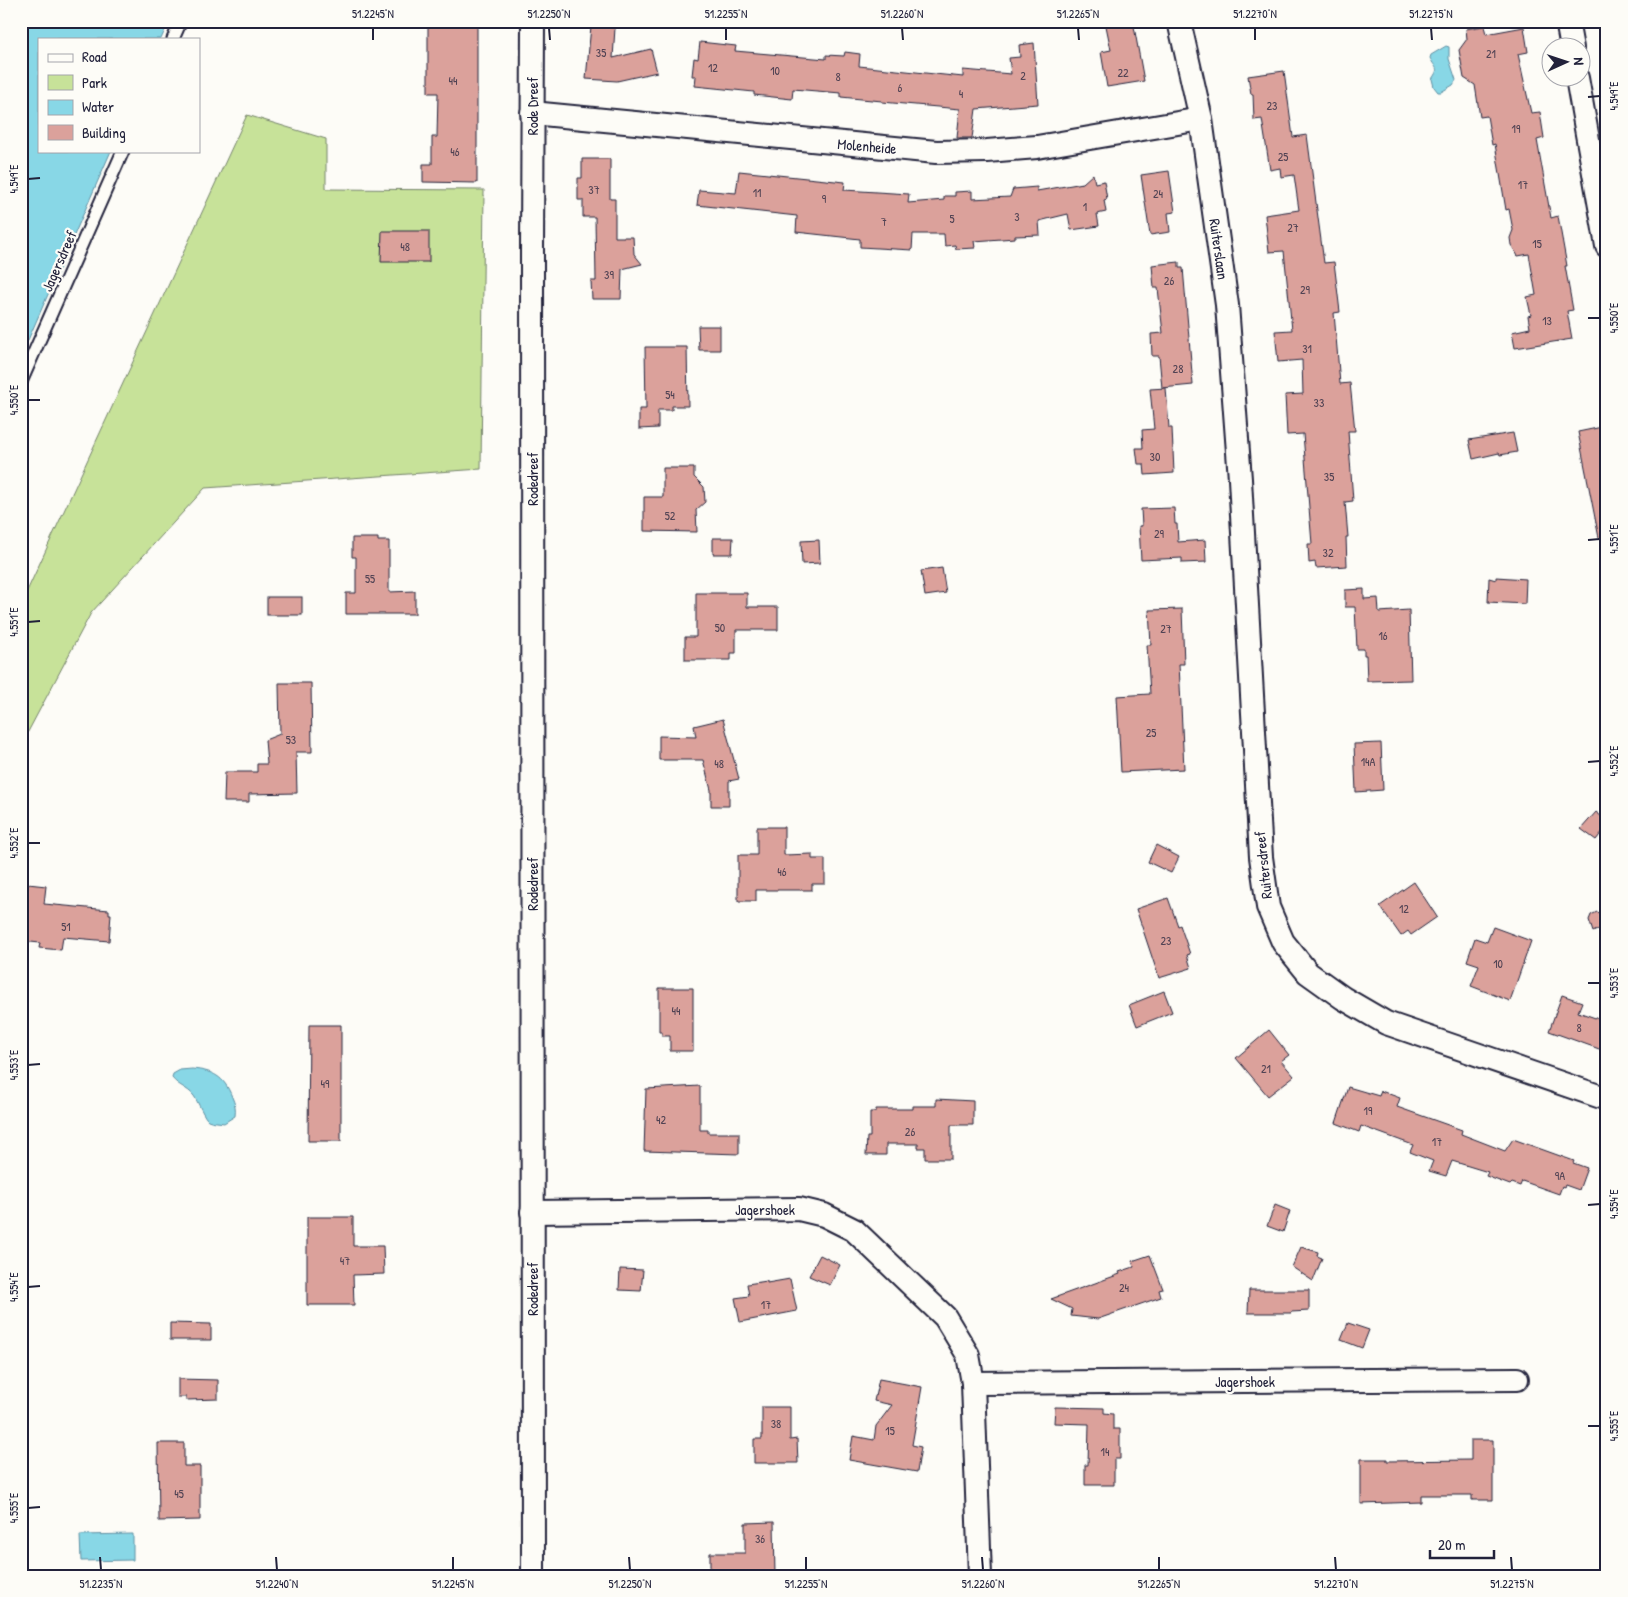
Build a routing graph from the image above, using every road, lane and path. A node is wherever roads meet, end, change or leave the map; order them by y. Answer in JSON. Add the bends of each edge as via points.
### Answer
{"nodes":[{"id":1,"x":181,"y":21,"type":"edge"},
{"id":2,"x":533,"y":21,"type":"edge"},
{"id":3,"x":1179,"y":21,"type":"edge"},
{"id":4,"x":1567,"y":21,"type":"edge"},
{"id":5,"x":173,"y":38,"type":"edge"},
{"id":6,"x":1570,"y":38,"type":"edge"},
{"id":7,"x":1579,"y":88,"type":"edge"},
{"id":8,"x":532,"y":113,"type":"junction"},
{"id":9,"x":1201,"y":119,"type":"junction"},
{"id":10,"x":124,"y":152,"type":"edge"},
{"id":11,"x":532,"y":191,"type":"joint"},
{"id":12,"x":1607,"y":246,"type":"edge"},
{"id":13,"x":21,"y":382,"type":"edge"},
{"id":14,"x":1240,"y":479,"type":"joint"},
{"id":15,"x":1607,"y":1098,"type":"edge"},
{"id":16,"x":532,"y":1212,"type":"junction"},
{"id":17,"x":1517,"y":1379,"type":"dead end"},
{"id":18,"x":973,"y":1383,"type":"junction"},
{"id":19,"x":533,"y":1576,"type":"edge"},
{"id":20,"x":980,"y":1576,"type":"edge"}],
"edges":[{"from":1,"to":5,"type":"lane"},
{"from":2,"to":8,"type":"street","name":"Rode Dreef"},
{"from":3,"to":9,"type":"street","name":"Ruiterslaan"},
{"from":4,"to":6,"type":"street"},
{"from":7,"to":12,"type":"street"},
{"from":8,"to":9,"type":"street","name":"Molenheide","via":[[936,152],[1037,148]]},
{"from":8,"to":11,"type":"street","name":"Rode Dreef"},
{"from":9,"to":14,"type":"street","name":"Ruiterslaan","via":[[1227,305]]},
{"from":10,"to":13,"type":"lane","name":"Jagersdreef"},
{"from":11,"to":16,"type":"street","name":"Rodedreef"},
{"from":14,"to":15,"type":"street","name":"Ruitersdreef","via":[[1261,857],[1268,907],[1283,942],[1308,973],[1386,1023]]},
{"from":16,"to":18,"type":"street","name":"Jagershoek","via":[[799,1209],[824,1215],[854,1230],[944,1317],[968,1355]]},
{"from":16,"to":19,"type":"street","name":"Rodedreef"},
{"from":17,"to":18,"type":"street","name":"Jagershoek"},
{"from":18,"to":20,"type":"street","name":"Jagershoek"}]}
